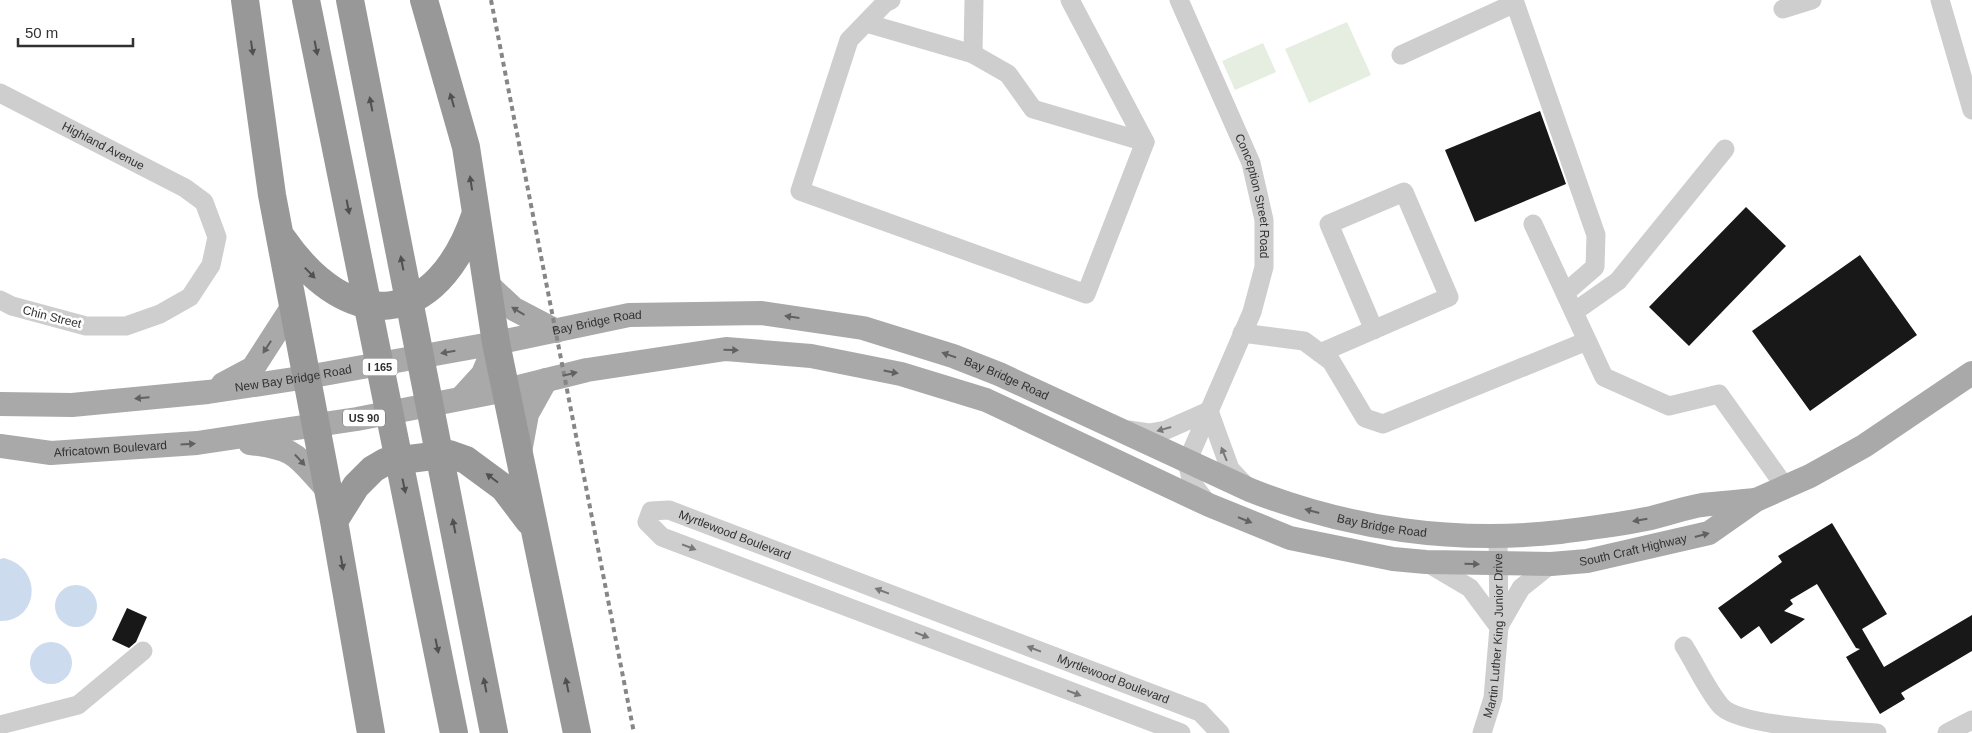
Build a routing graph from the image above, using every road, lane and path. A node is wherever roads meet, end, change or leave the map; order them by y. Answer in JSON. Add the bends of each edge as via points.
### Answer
{"nodes":[{"id":1,"x":245,"y":0,"type":"edge"},
{"id":2,"x":306,"y":0,"type":"edge"},
{"id":3,"x":350,"y":0,"type":"edge"},
{"id":4,"x":424,"y":0,"type":"edge"},
{"id":5,"x":891,"y":0,"type":"edge"},
{"id":6,"x":974,"y":0,"type":"edge"},
{"id":7,"x":1070,"y":0,"type":"edge"},
{"id":8,"x":1179,"y":0,"type":"edge"},
{"id":9,"x":1812,"y":0,"type":"edge"},
{"id":10,"x":1940,"y":0,"type":"edge"},
{"id":11,"x":1784,"y":8,"type":"dead end"},
{"id":12,"x":866,"y":23,"type":"junction"},
{"id":13,"x":973,"y":54,"type":"junction"},
{"id":14,"x":1401,"y":55,"type":"dead end"},
{"id":15,"x":0,"y":93,"type":"edge"},
{"id":16,"x":1972,"y":110,"type":"edge"},
{"id":17,"x":1145,"y":142,"type":"junction"},
{"id":18,"x":1725,"y":149,"type":"dead end"},
{"id":19,"x":476,"y":211,"type":"junction"},
{"id":20,"x":1533,"y":224,"type":"dead end"},
{"id":21,"x":280,"y":235,"type":"junction"},
{"id":22,"x":486,"y":283,"type":"junction"},
{"id":23,"x":1565,"y":293,"type":"junction"},
{"id":24,"x":190,"y":297,"type":"joint"},
{"id":25,"x":0,"y":300,"type":"edge"},
{"id":26,"x":293,"y":306,"type":"junction"},
{"id":27,"x":1574,"y":312,"type":"junction"},
{"id":28,"x":556,"y":330,"type":"junction"},
{"id":29,"x":1374,"y":330,"type":"junction"},
{"id":30,"x":1242,"y":333,"type":"junction"},
{"id":31,"x":1587,"y":341,"type":"junction"},
{"id":32,"x":496,"y":343,"type":"junction"},
{"id":33,"x":1320,"y":353,"type":"junction"},
{"id":34,"x":1972,"y":373,"type":"edge"},
{"id":35,"x":307,"y":377,"type":"junction"},
{"id":36,"x":546,"y":380,"type":"junction"},
{"id":37,"x":506,"y":390,"type":"junction"},
{"id":38,"x":208,"y":392,"type":"junction"},
{"id":39,"x":462,"y":397,"type":"junction"},
{"id":40,"x":0,"y":404,"type":"edge"},
{"id":41,"x":1210,"y":411,"type":"junction"},
{"id":42,"x":1020,"y":416,"type":"junction"},
{"id":43,"x":316,"y":425,"type":"junction"},
{"id":44,"x":1112,"y":427,"type":"junction"},
{"id":45,"x":221,"y":440,"type":"junction"},
{"id":46,"x":0,"y":446,"type":"edge"},
{"id":47,"x":519,"y":456,"type":"junction"},
{"id":48,"x":1187,"y":462,"type":"junction"},
{"id":49,"x":1786,"y":488,"type":"junction"},
{"id":50,"x":1250,"y":490,"type":"junction"},
{"id":51,"x":328,"y":492,"type":"junction"},
{"id":52,"x":1756,"y":500,"type":"junction"},
{"id":53,"x":1209,"y":505,"type":"junction"},
{"id":54,"x":334,"y":520,"type":"junction"},
{"id":55,"x":534,"y":528,"type":"junction"},
{"id":56,"x":1498,"y":536,"type":"junction"},
{"id":57,"x":1426,"y":562,"type":"junction"},
{"id":58,"x":1552,"y":564,"type":"junction"},
{"id":59,"x":1498,"y":565,"type":"junction"},
{"id":60,"x":1499,"y":627,"type":"junction"},
{"id":61,"x":1684,"y":646,"type":"dead end"},
{"id":62,"x":143,"y":651,"type":"dead end"},
{"id":63,"x":1972,"y":720,"type":"edge"},
{"id":64,"x":0,"y":725,"type":"edge"},
{"id":65,"x":371,"y":733,"type":"edge"},
{"id":66,"x":454,"y":733,"type":"edge"},
{"id":67,"x":494,"y":733,"type":"edge"},
{"id":68,"x":576,"y":733,"type":"edge"},
{"id":69,"x":1181,"y":733,"type":"edge"},
{"id":70,"x":1220,"y":733,"type":"edge"},
{"id":71,"x":1482,"y":733,"type":"edge"},
{"id":72,"x":1878,"y":733,"type":"edge"},
{"id":73,"x":1948,"y":733,"type":"edge"}],
"edges":[{"from":1,"to":21,"type":"highway","one_way":true},
{"from":2,"to":66,"type":"highway","number":"I 165","one_way":true,"bridge":true},
{"from":67,"to":3,"type":"highway","one_way":true,"bridge":true},
{"from":19,"to":4,"type":"highway","one_way":true,"via":[[466,147]]},
{"from":5,"to":12,"type":"street"},
{"from":6,"to":13,"type":"street"},
{"from":7,"to":17,"type":"street"},
{"from":8,"to":30,"type":"street","name":"Conception Street Road","via":[[1251,163],[1264,220],[1264,267],[1252,312]]},
{"from":9,"to":11,"type":"street"},
{"from":10,"to":16,"type":"street"},
{"from":12,"to":13,"type":"street"},
{"from":12,"to":17,"type":"street","via":[[849,40],[800,191],[1086,294]]},
{"from":13,"to":17,"type":"street","via":[[1008,74],[1033,109]]},
{"from":14,"to":23,"type":"street","via":[[1515,3],[1596,235],[1595,267]]},
{"from":15,"to":24,"type":"street","name":"Highland Avenue","via":[[185,188],[204,202],[217,237],[211,265]]},
{"from":18,"to":27,"type":"street","via":[[1618,281]]},
{"from":21,"to":19,"type":"highway","one_way":true,"via":[[320,282],[359,304],[384,307],[416,296],[440,277],[464,243]]},
{"from":19,"to":22,"type":"highway"},
{"from":20,"to":23,"type":"street"},
{"from":21,"to":26,"type":"highway"},
{"from":28,"to":22,"type":"main road","one_way":true,"via":[[514,309]]},
{"from":22,"to":32,"type":"highway"},
{"from":23,"to":27,"type":"street"},
{"from":24,"to":25,"type":"street","name":"Chin Street","via":[[160,314],[126,326],[86,326]]},
{"from":26,"to":35,"type":"highway"},
{"from":26,"to":38,"type":"main road","one_way":true,"via":[[254,368]]},
{"from":27,"to":31,"type":"street"},
{"from":28,"to":32,"type":"main road","name":"Bay Bridge Road"},
{"from":44,"to":28,"type":"main road","name":"Bay Bridge Road","one_way":true,"via":[[999,374],[863,328],[762,313],[629,315]]},
{"from":29,"to":29,"type":"street","via":[[1449,297],[1404,192],[1329,224]]},
{"from":29,"to":33,"type":"street"},
{"from":30,"to":33,"type":"street","via":[[1304,341]]},
{"from":30,"to":41,"type":"street","name":"Conception Street Road"},
{"from":31,"to":33,"type":"street","via":[[1383,424],[1365,418],[1331,361]]},
{"from":31,"to":49,"type":"street","via":[[1604,377],[1669,406],[1719,394]]},
{"from":32,"to":35,"type":"main road","name":"New Bay Bridge Road","one_way":true},
{"from":32,"to":37,"type":"highway"},
{"from":32,"to":39,"type":"main road","via":[[483,374]]},
{"from":34,"to":49,"type":"main road","name":"South Craft Highway","via":[[1864,446]]},
{"from":35,"to":38,"type":"main road","name":"New Bay Bridge Road"},
{"from":35,"to":43,"type":"highway"},
{"from":36,"to":37,"type":"main road"},
{"from":36,"to":42,"type":"main road","one_way":true,"via":[[587,370],[726,349],[811,356],[901,374],[986,400]]},
{"from":36,"to":47,"type":"main road","via":[[527,414]]},
{"from":37,"to":39,"type":"main road","number":"US 90"},
{"from":37,"to":47,"type":"highway"},
{"from":38,"to":40,"type":"main road","one_way":true,"via":[[72,405]]},
{"from":39,"to":43,"type":"main road","number":"US 90"},
{"from":41,"to":44,"type":"street","one_way":true,"via":[[1166,430],[1149,433]]},
{"from":41,"to":48,"type":"street","name":"Conception Street Road"},
{"from":50,"to":41,"type":"street","one_way":true,"via":[[1230,469]]},
{"from":42,"to":48,"type":"main road","via":[[1057,419],[1168,469]]},
{"from":42,"to":53,"type":"main road"},
{"from":43,"to":45,"type":"main road","number":"US 90"},
{"from":43,"to":51,"type":"highway"},
{"from":44,"to":48,"type":"main road","name":"Bay Bridge Road"},
{"from":46,"to":45,"type":"main road","name":"Africatown Boulevard","number":"US 90","one_way":true,"via":[[51,453]]},
{"from":45,"to":51,"type":"main road","one_way":true,"via":[[288,450]]},
{"from":47,"to":55,"type":"highway"},
{"from":48,"to":50,"type":"main road","name":"Bay Bridge Road"},
{"from":48,"to":53,"type":"street","via":[[1192,483]]},
{"from":49,"to":52,"type":"main road","name":"South Craft Highway"},
{"from":56,"to":50,"type":"main road","name":"Bay Bridge Road","one_way":true,"via":[[1437,535],[1360,524]]},
{"from":51,"to":54,"type":"highway"},
{"from":52,"to":56,"type":"main road","name":"South Craft Highway","one_way":true,"via":[[1701,506],[1644,519],[1559,532]]},
{"from":58,"to":52,"type":"main road","name":"South Craft Highway","one_way":true,"via":[[1587,561],[1709,533]]},
{"from":53,"to":57,"type":"main road","one_way":true,"via":[[1290,538],[1392,559]]},
{"from":55,"to":54,"type":"highway","one_way":true,"via":[[504,488],[466,460],[449,454],[385,462],[356,486]]},
{"from":54,"to":65,"type":"highway","one_way":true},
{"from":68,"to":55,"type":"highway","one_way":true},
{"from":56,"to":59,"type":"street","name":"Martin Luther King Junior Drive"},
{"from":57,"to":59,"type":"main road","one_way":true},
{"from":57,"to":60,"type":"street","via":[[1470,588]]},
{"from":58,"to":59,"type":"main road","name":"South Craft Highway"},
{"from":58,"to":60,"type":"street","via":[[1521,588]]},
{"from":59,"to":60,"type":"street","name":"Martin Luther King Junior Drive"},
{"from":60,"to":71,"type":"street","name":"Martin Luther King Junior Drive","via":[[1494,698]]},
{"from":61,"to":72,"type":"street","via":[[1720,706],[1735,716],[1815,729]]},
{"from":62,"to":64,"type":"street","via":[[78,705]]},
{"from":63,"to":73,"type":"street"},
{"from":70,"to":69,"type":"street","name":"Myrtlewood Boulevard","one_way":true,"via":[[1200,712],[669,510],[651,511],[647,522],[662,536]]}]}
